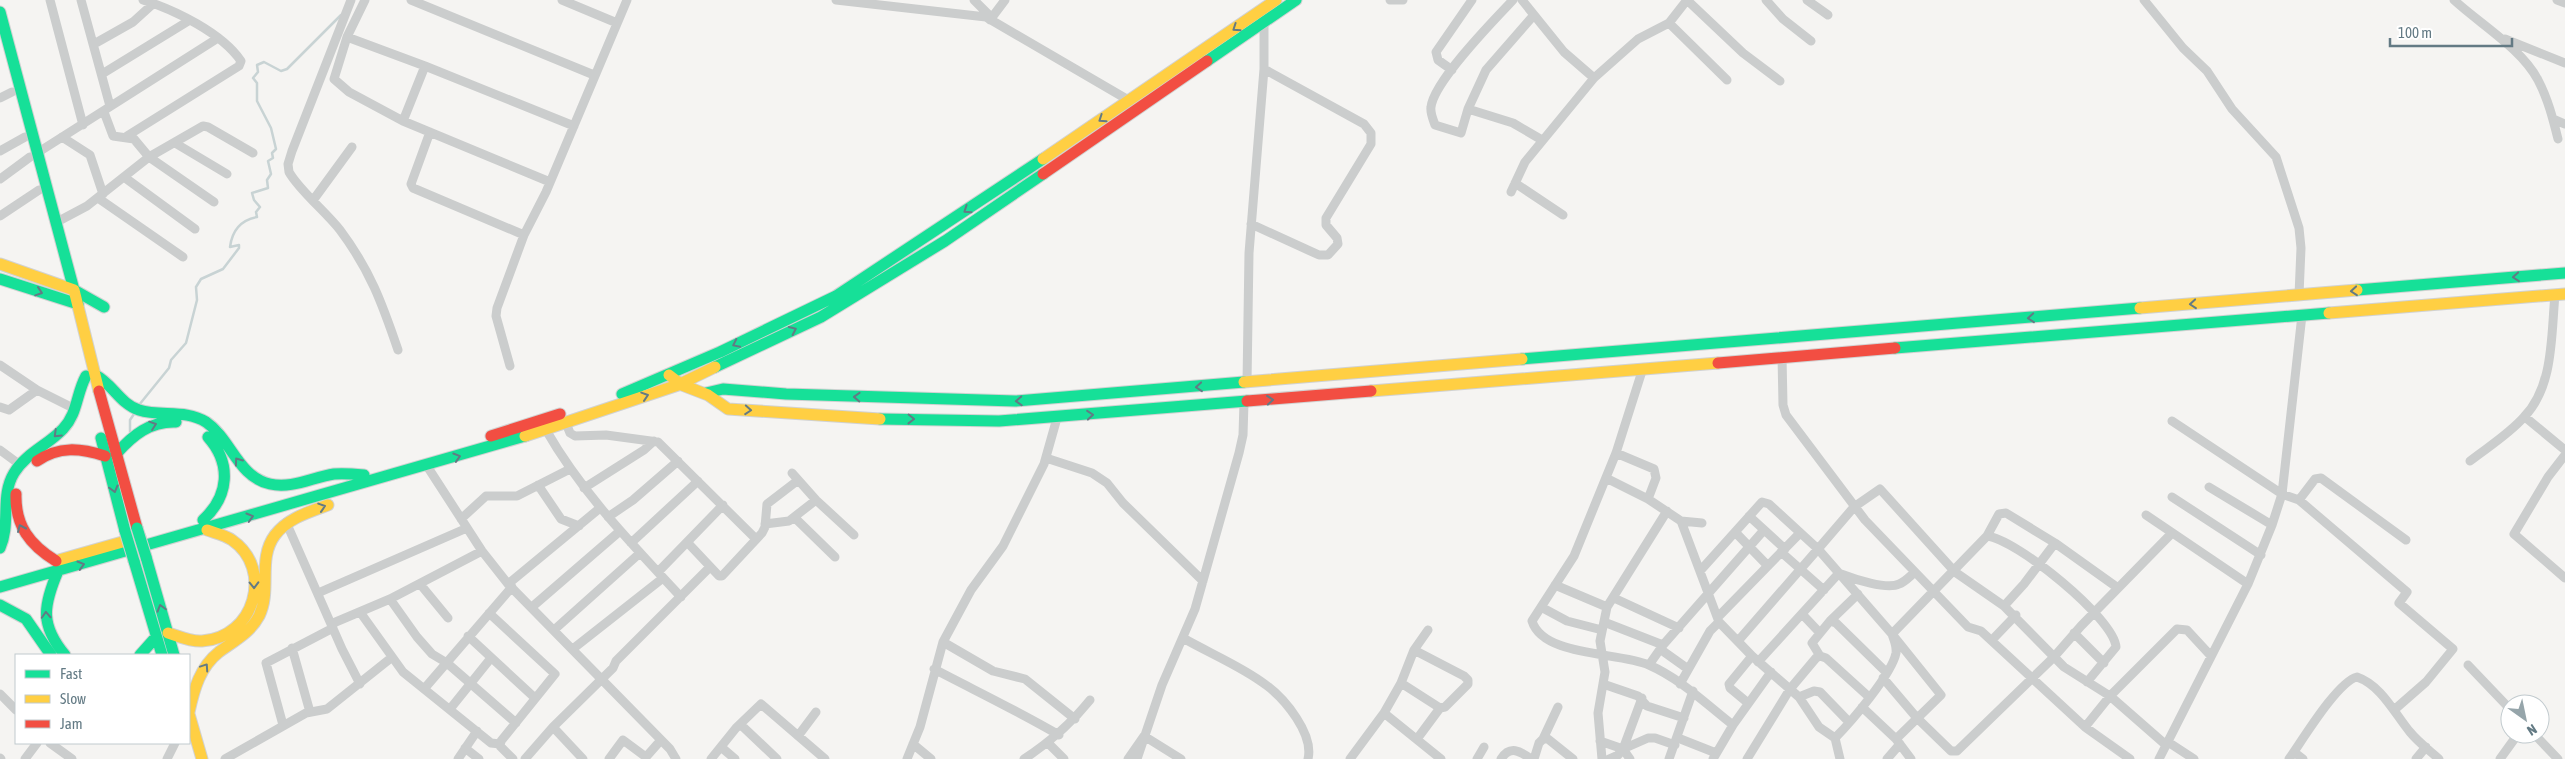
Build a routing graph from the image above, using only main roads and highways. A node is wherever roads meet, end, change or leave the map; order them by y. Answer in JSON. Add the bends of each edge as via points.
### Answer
{"nodes":[{"id":1,"x":1276,"y":0,"type":"edge"},
{"id":2,"x":1296,"y":0,"type":"edge"},
{"id":3,"x":0,"y":12,"type":"edge"},
{"id":4,"x":0,"y":47,"type":"edge"},
{"id":5,"x":34,"y":155,"type":"junction"},
{"id":6,"x":0,"y":264,"type":"edge"},
{"id":7,"x":2565,"y":274,"type":"edge"},
{"id":8,"x":0,"y":279,"type":"edge"},
{"id":9,"x":70,"y":289,"type":"junction"},
{"id":10,"x":2560,"y":295,"type":"edge"},
{"id":11,"x":74,"y":303,"type":"junction"},
{"id":12,"x":1715,"y":344,"type":"junction"},
{"id":13,"x":1717,"y":363,"type":"junction"},
{"id":14,"x":669,"y":375,"type":"junction"},
{"id":15,"x":91,"y":376,"type":"junction"},
{"id":16,"x":678,"y":385,"type":"junction"},
{"id":17,"x":706,"y":393,"type":"junction"},
{"id":18,"x":528,"y":430,"type":"junction"},
{"id":19,"x":111,"y":455,"type":"junction"},
{"id":20,"x":366,"y":479,"type":"junction"},
{"id":21,"x":2,"y":494,"type":"edge"},
{"id":22,"x":203,"y":524,"type":"junction"},
{"id":23,"x":0,"y":548,"type":"edge"},
{"id":24,"x":57,"y":566,"type":"junction"},
{"id":25,"x":0,"y":577,"type":"edge"},
{"id":26,"x":0,"y":587,"type":"edge"},
{"id":27,"x":0,"y":606,"type":"edge"},
{"id":28,"x":168,"y":633,"type":"junction"},
{"id":29,"x":156,"y":637,"type":"junction"},
{"id":30,"x":50,"y":654,"type":"edge"},
{"id":31,"x":64,"y":654,"type":"edge"},
{"id":32,"x":141,"y":654,"type":"edge"},
{"id":33,"x":162,"y":654,"type":"edge"},
{"id":34,"x":174,"y":654,"type":"edge"},
{"id":35,"x":190,"y":709,"type":"edge"},
{"id":36,"x":190,"y":717,"type":"edge"},
{"id":37,"x":188,"y":744,"type":"edge"},
{"id":38,"x":193,"y":759,"type":"edge"},
{"id":39,"x":202,"y":759,"type":"edge"}],
"edges":[{"from":1,"to":14,"type":"main road","one_way":true,"via":[[836,296]]},
{"from":16,"to":2,"type":"main road","one_way":true,"via":[[820,317],[928,251]]},
{"from":3,"to":5,"type":"main road"},
{"from":4,"to":5,"type":"main road","via":[[25,137]]},
{"from":5,"to":9,"type":"main road","via":[[55,223]]},
{"from":5,"to":9,"type":"main road","via":[[39,190]]},
{"from":6,"to":9,"type":"main road"},
{"from":7,"to":12,"type":"main road","one_way":true},
{"from":8,"to":11,"type":"main road","one_way":true},
{"from":9,"to":11,"type":"main road"},
{"from":9,"to":11,"type":"main road","via":[[104,307]]},
{"from":10,"to":13,"type":"main road"},
{"from":11,"to":15,"type":"main road"},
{"from":12,"to":13,"type":"main road"},
{"from":12,"to":17,"type":"main road","one_way":true,"via":[[1015,402],[722,389]]},
{"from":17,"to":13,"type":"main road","one_way":true,"via":[[718,405],[728,409],[883,419],[999,421]]},
{"from":14,"to":16,"type":"main road"},
{"from":14,"to":18,"type":"main road"},
{"from":15,"to":19,"type":"main road"},
{"from":20,"to":15,"type":"main road","one_way":true,"via":[[338,474],[287,486],[270,484],[246,472],[222,437],[201,419],[181,413],[140,410],[116,395],[103,379]]},
{"from":15,"to":21,"type":"main road","one_way":true,"via":[[80,385],[72,417],[55,437],[27,455]]},
{"from":16,"to":17,"type":"main road"},
{"from":18,"to":16,"type":"main road","one_way":true,"via":[[546,430]]},
{"from":18,"to":20,"type":"main road"},
{"from":20,"to":18,"type":"main road","one_way":true,"via":[[427,466]]},
{"from":19,"to":22,"type":"main road","one_way":true,"via":[[136,433],[156,423],[180,422],[201,431],[219,450],[226,474],[219,503]]},
{"from":24,"to":19,"type":"main road","one_way":true,"via":[[30,543],[20,528],[16,501],[22,476],[38,459],[56,450],[83,448]]},
{"from":28,"to":19,"type":"main road","one_way":true,"bridge":true},
{"from":19,"to":29,"type":"main road","one_way":true,"bridge":true,"via":[[125,530]]},
{"from":20,"to":22,"type":"main road"},
{"from":35,"to":20,"type":"main road","one_way":true,"via":[[197,680],[204,667],[254,623],[265,598],[267,553],[273,538],[286,522],[338,502]]},
{"from":21,"to":23,"type":"main road","via":[[5,533]]},
{"from":22,"to":24,"type":"main road"},
{"from":22,"to":28,"type":"main road","one_way":true,"via":[[228,536],[247,556],[255,581],[253,606],[240,626],[219,640],[196,643]]},
{"from":24,"to":25,"type":"main road"},
{"from":24,"to":26,"type":"main road"},
{"from":31,"to":24,"type":"main road","one_way":true,"via":[[52,638],[45,616]]},
{"from":27,"to":30,"type":"main road","via":[[26,619]]},
{"from":28,"to":34,"type":"main road"},
{"from":29,"to":32,"type":"main road"},
{"from":29,"to":33,"type":"main road"},
{"from":36,"to":39,"type":"main road"},
{"from":37,"to":38,"type":"main road"}]}
